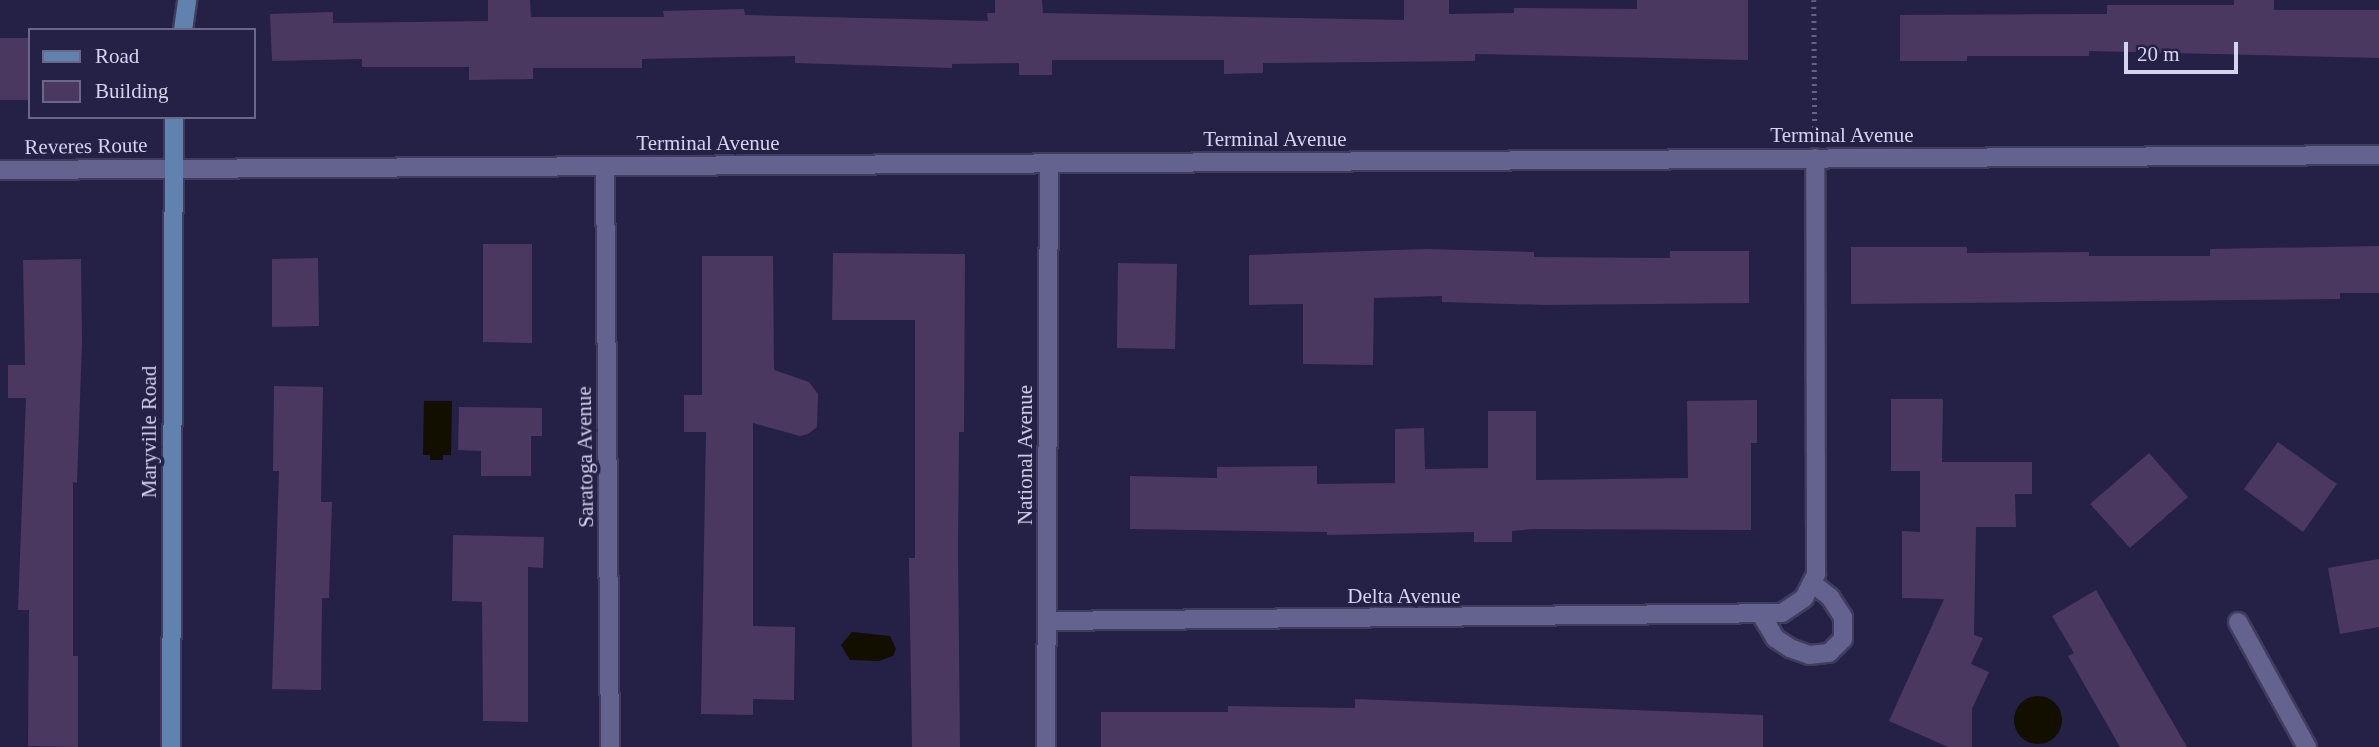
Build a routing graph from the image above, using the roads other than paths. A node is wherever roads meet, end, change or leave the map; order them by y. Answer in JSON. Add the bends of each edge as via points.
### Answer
{"nodes":[{"id":1,"x":187,"y":0,"type":"edge"},
{"id":2,"x":183,"y":28,"type":"edge"},
{"id":3,"x":174,"y":119,"type":"edge"},
{"id":4,"x":2379,"y":155,"type":"edge"},
{"id":5,"x":1815,"y":158,"type":"junction"},
{"id":6,"x":1049,"y":164,"type":"junction"},
{"id":7,"x":605,"y":166,"type":"junction"},
{"id":8,"x":172,"y":168,"type":"junction"},
{"id":9,"x":0,"y":170,"type":"edge"},
{"id":10,"x":1812,"y":583,"type":"junction"},
{"id":11,"x":1762,"y":615,"type":"junction"},
{"id":12,"x":1047,"y":621,"type":"junction"},
{"id":13,"x":2238,"y":622,"type":"dead end"},
{"id":14,"x":171,"y":747,"type":"edge"},
{"id":15,"x":610,"y":747,"type":"edge"},
{"id":16,"x":1046,"y":747,"type":"edge"},
{"id":17,"x":2307,"y":747,"type":"edge"}],
"edges":[{"from":1,"to":2,"type":"main road"},
{"from":3,"to":8,"type":"main road","name":"Maryville Road"},
{"from":4,"to":5,"type":"street","name":"Terminal Avenue"},
{"from":5,"to":6,"type":"street","name":"Terminal Avenue"},
{"from":5,"to":10,"type":"street","via":[[1817,551]]},
{"from":6,"to":7,"type":"street","name":"Terminal Avenue"},
{"from":6,"to":12,"type":"street","name":"National Avenue"},
{"from":7,"to":8,"type":"street","name":"Terminal Avenue"},
{"from":7,"to":15,"type":"street","name":"Saratoga Avenue"},
{"from":8,"to":9,"type":"street","name":"Reveres Route"},
{"from":8,"to":14,"type":"main road","name":"Maryville Road"},
{"from":10,"to":11,"type":"street","name":"Delta Avenue","via":[[1804,598],[1782,613]]},
{"from":10,"to":11,"type":"street","via":[[1830,597],[1843,617],[1843,639],[1829,653],[1809,655],[1790,648],[1775,638]]},
{"from":11,"to":12,"type":"street","name":"Delta Avenue"},
{"from":12,"to":16,"type":"street","name":"National Avenue"},
{"from":13,"to":17,"type":"street"}]}
